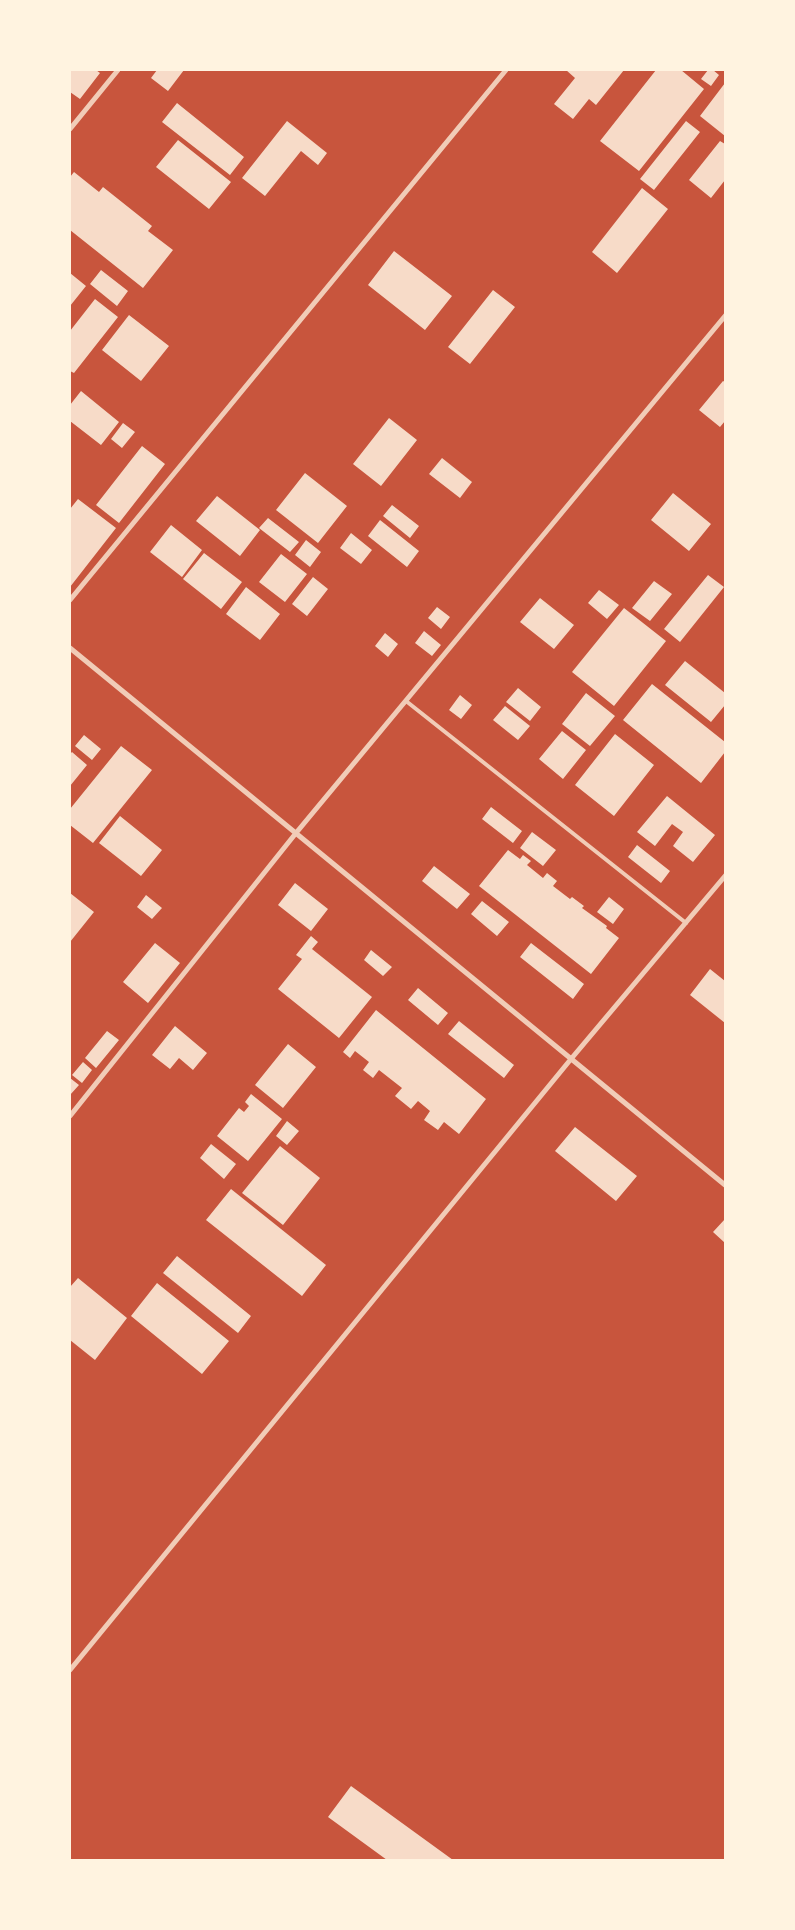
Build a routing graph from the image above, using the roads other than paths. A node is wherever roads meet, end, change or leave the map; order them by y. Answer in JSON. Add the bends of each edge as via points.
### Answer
{"nodes":[{"id":1,"x":118,"y":70,"type":"edge"},
{"id":2,"x":506,"y":70,"type":"edge"},
{"id":3,"x":70,"y":129,"type":"edge"},
{"id":4,"x":725,"y":316,"type":"edge"},
{"id":5,"x":70,"y":600,"type":"edge"},
{"id":6,"x":70,"y":648,"type":"edge"},
{"id":7,"x":406,"y":701,"type":"junction"},
{"id":8,"x":296,"y":834,"type":"junction"},
{"id":9,"x":725,"y":876,"type":"edge"},
{"id":10,"x":686,"y":923,"type":"junction"},
{"id":11,"x":571,"y":1059,"type":"junction"},
{"id":12,"x":70,"y":1116,"type":"edge"},
{"id":13,"x":725,"y":1185,"type":"edge"},
{"id":14,"x":70,"y":1670,"type":"edge"}],
"edges":[{"from":1,"to":3,"type":"street"},
{"from":2,"to":5,"type":"street"},
{"from":4,"to":7,"type":"street"},
{"from":6,"to":8,"type":"street"},
{"from":7,"to":8,"type":"street"},
{"from":7,"to":10,"type":"lane"},
{"from":8,"to":11,"type":"street"},
{"from":8,"to":12,"type":"street"},
{"from":9,"to":10,"type":"street"},
{"from":10,"to":11,"type":"street"},
{"from":11,"to":13,"type":"street"},
{"from":11,"to":14,"type":"street"}]}
